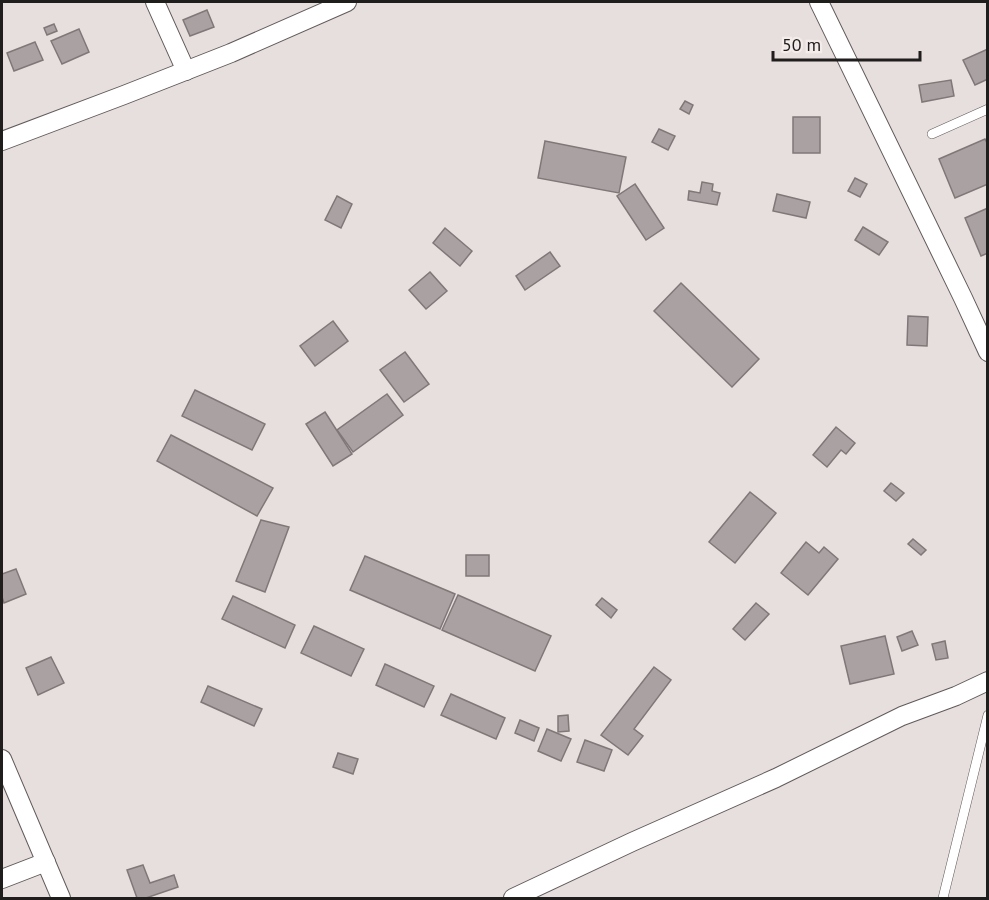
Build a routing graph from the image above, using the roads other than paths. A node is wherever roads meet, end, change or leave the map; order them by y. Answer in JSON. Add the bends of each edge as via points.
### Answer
{"nodes":[{"id":1,"x":155,"y":2,"type":"edge"},
{"id":2,"x":347,"y":2,"type":"edge"},
{"id":3,"x":819,"y":2,"type":"edge"},
{"id":4,"x":186,"y":71,"type":"junction"},
{"id":5,"x":987,"y":109,"type":"edge"},
{"id":6,"x":932,"y":134,"type":"dead end"},
{"id":7,"x":2,"y":141,"type":"edge"},
{"id":8,"x":987,"y":352,"type":"edge"},
{"id":9,"x":987,"y":681,"type":"edge"},
{"id":10,"x":987,"y":715,"type":"edge"},
{"id":11,"x":2,"y":759,"type":"edge"},
{"id":12,"x":46,"y":862,"type":"junction"},
{"id":13,"x":2,"y":879,"type":"edge"},
{"id":14,"x":61,"y":898,"type":"edge"},
{"id":15,"x":513,"y":898,"type":"edge"},
{"id":16,"x":943,"y":898,"type":"edge"}],
"edges":[{"from":1,"to":4,"type":"street"},
{"from":2,"to":4,"type":"street"},
{"from":3,"to":8,"type":"street"},
{"from":4,"to":7,"type":"street"},
{"from":5,"to":6,"type":"lane"},
{"from":9,"to":15,"type":"street","via":[[902,716]]},
{"from":10,"to":16,"type":"lane"},
{"from":11,"to":12,"type":"street"},
{"from":12,"to":13,"type":"street"},
{"from":12,"to":14,"type":"street"}]}
